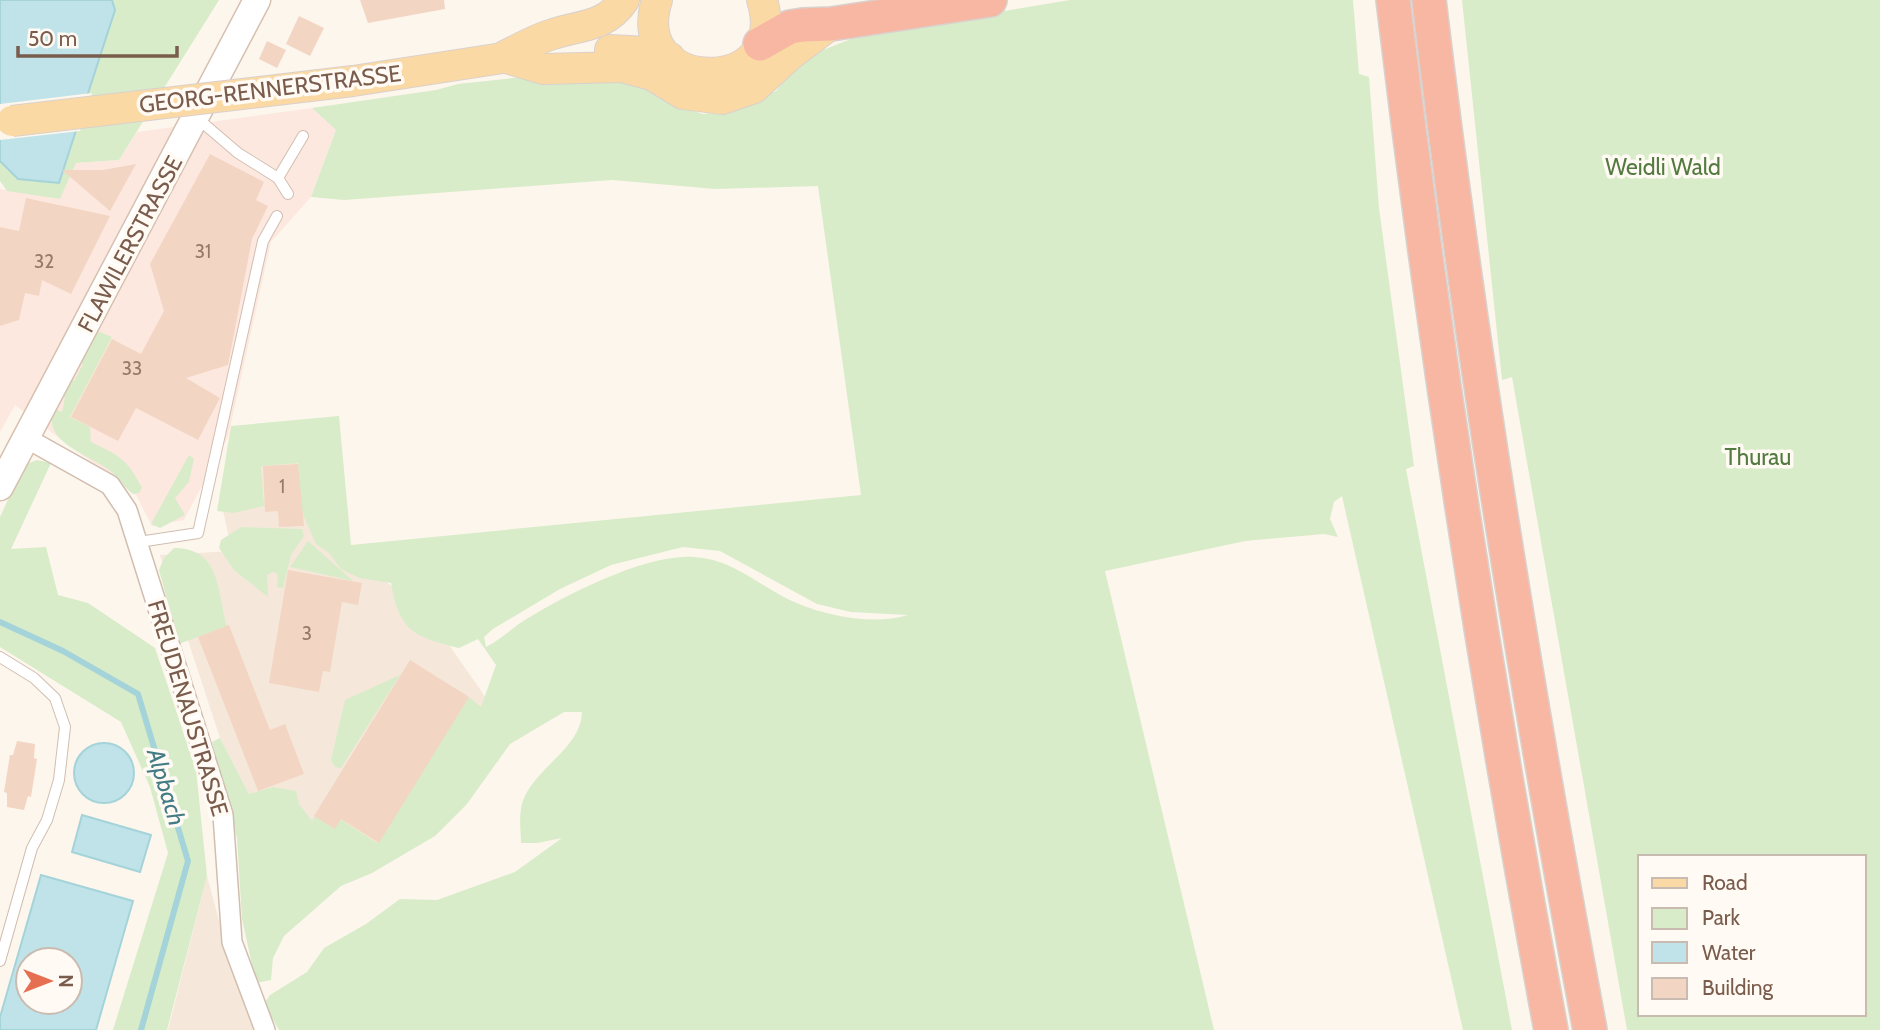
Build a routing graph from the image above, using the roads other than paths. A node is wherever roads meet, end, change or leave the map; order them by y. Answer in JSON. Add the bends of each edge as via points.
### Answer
{"nodes":[{"id":1,"x":257,"y":0,"type":"edge"},
{"id":2,"x":624,"y":0,"type":"edge"},
{"id":3,"x":762,"y":0,"type":"edge"},
{"id":4,"x":988,"y":0,"type":"edge"},
{"id":5,"x":1393,"y":0,"type":"edge"},
{"id":6,"x":1430,"y":2,"type":"edge"},
{"id":7,"x":656,"y":5,"type":"edge"},
{"id":8,"x":825,"y":30,"type":"junction"},
{"id":9,"x":760,"y":44,"type":"junction"},
{"id":10,"x":540,"y":52,"type":"junction"},
{"id":11,"x":503,"y":57,"type":"junction"},
{"id":12,"x":670,"y":58,"type":"junction"},
{"id":13,"x":197,"y":118,"type":"junction"},
{"id":14,"x":0,"y":122,"type":"edge"},
{"id":15,"x":303,"y":136,"type":"dead end"},
{"id":16,"x":278,"y":178,"type":"junction"},
{"id":17,"x":288,"y":194,"type":"dead end"},
{"id":18,"x":277,"y":216,"type":"dead end"},
{"id":19,"x":26,"y":438,"type":"junction"},
{"id":20,"x":0,"y":487,"type":"edge"},
{"id":21,"x":139,"y":542,"type":"junction"},
{"id":22,"x":0,"y":657,"type":"edge"},
{"id":23,"x":0,"y":961,"type":"edge"},
{"id":24,"x":265,"y":1030,"type":"edge"},
{"id":25,"x":1551,"y":1030,"type":"edge"},
{"id":26,"x":1590,"y":1030,"type":"edge"}],
"edges":[{"from":1,"to":13,"type":"main road","name":"FLAWILERSTRASSE"},
{"from":2,"to":11,"type":"main road","via":[[615,14],[551,34]]},
{"from":3,"to":9,"type":"main road","via":[[765,17]]},
{"from":4,"to":8,"type":"highway"},
{"from":5,"to":25,"type":"highway","via":[[1467,542]]},
{"from":6,"to":26,"type":"highway","via":[[1468,306],[1504,538]]},
{"from":7,"to":10,"type":"main road","name":"GEORG-RENNERSTRASSE","via":[[610,35]]},
{"from":7,"to":12,"type":"main road","via":[[655,32]]},
{"from":8,"to":9,"type":"highway","via":[[790,27]]},
{"from":8,"to":11,"type":"main road","via":[[754,88],[722,99],[683,94],[652,75],[622,67],[543,69]]},
{"from":9,"to":12,"type":"main road","name":"GEORG-RENNERSTRASSE","via":[[740,67],[711,75],[696,74]]},
{"from":10,"to":11,"type":"main road","name":"GEORG-RENNERSTRASSE"},
{"from":10,"to":12,"type":"main road","name":"GEORG-RENNERSTRASSE","via":[[616,50]]},
{"from":11,"to":14,"type":"main road","name":"GEORG-RENNERSTRASSE","bridge":true,"via":[[353,81]]},
{"from":13,"to":16,"type":"lane","via":[[238,153]]},
{"from":13,"to":19,"type":"main road","name":"FLAWILERSTRASSE"},
{"from":15,"to":16,"type":"lane"},
{"from":16,"to":17,"type":"lane"},
{"from":18,"to":21,"type":"lane","via":[[263,241],[198,533]]},
{"from":19,"to":20,"type":"main road","name":"FLAWILERSTRASSE"},
{"from":19,"to":21,"type":"street","name":"FREUDENAUSTRASSE","via":[[110,485],[127,510]]},
{"from":21,"to":24,"type":"street","name":"FREUDENAUSTRASSE","via":[[223,815],[232,942]]},
{"from":22,"to":23,"type":"lane","via":[[55,698],[65,727],[59,780],[47,820],[32,848]]}]}
